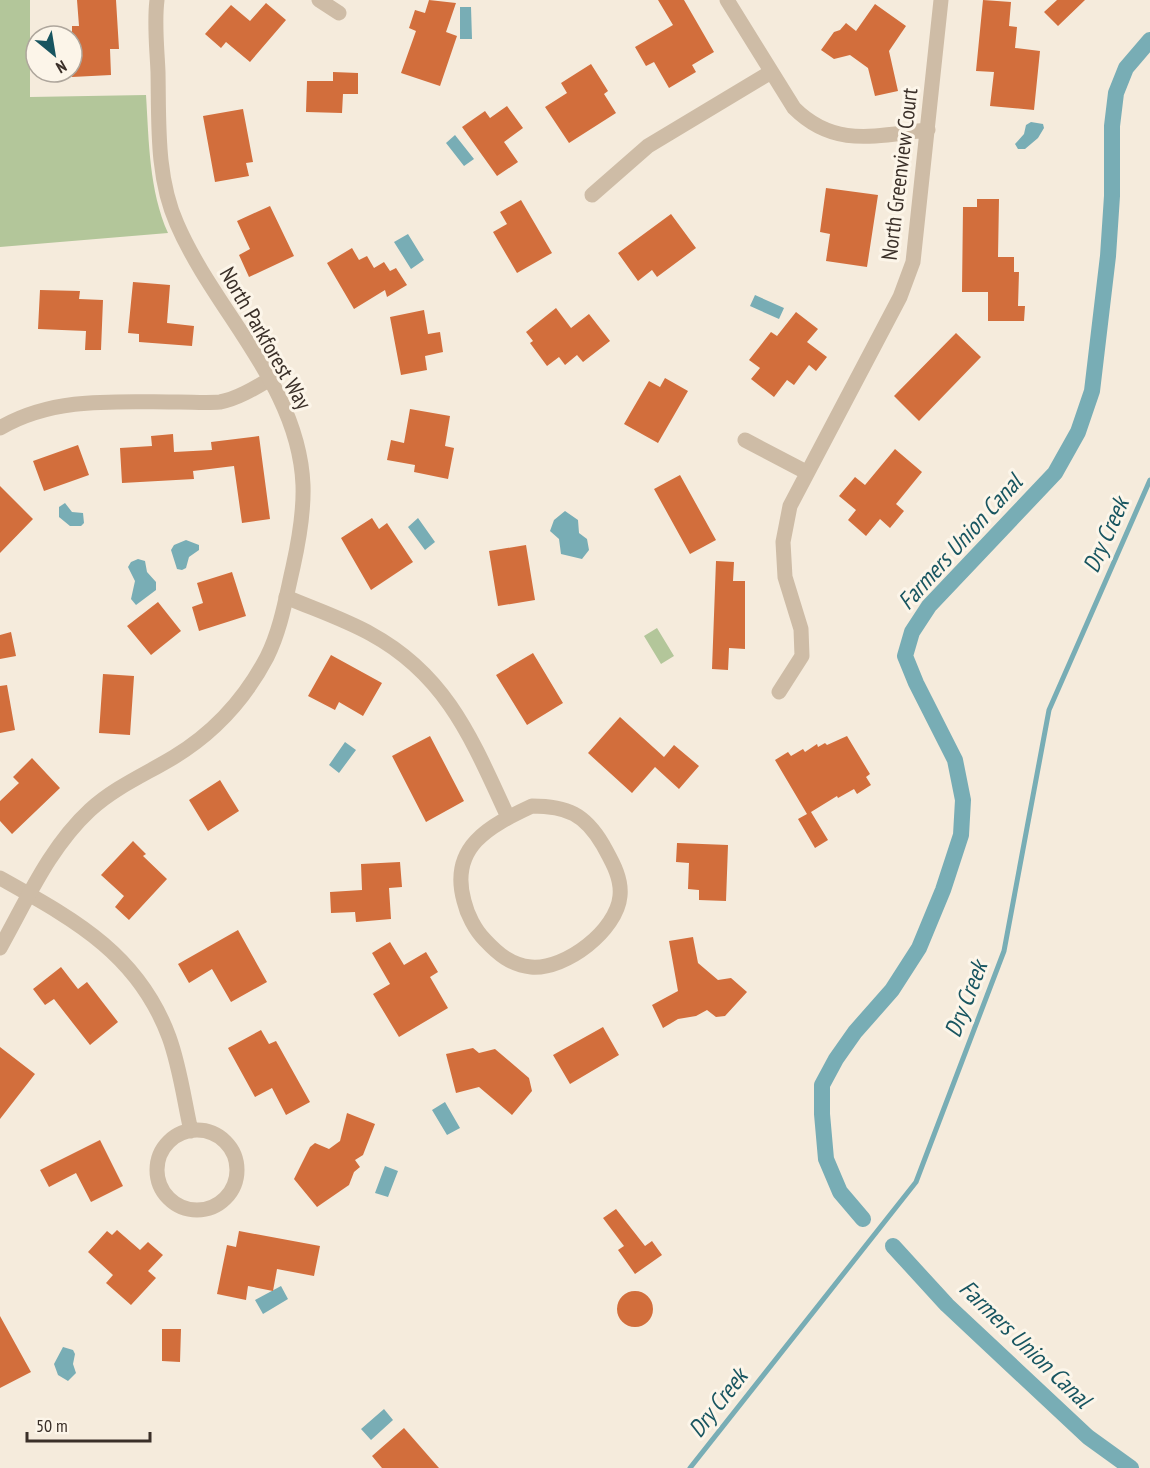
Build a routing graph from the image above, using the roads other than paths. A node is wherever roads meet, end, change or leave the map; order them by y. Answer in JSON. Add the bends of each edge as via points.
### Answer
{"nodes":[{"id":1,"x":157,"y":0,"type":"edge"},
{"id":2,"x":319,"y":0,"type":"edge"},
{"id":3,"x":727,"y":0,"type":"edge"},
{"id":4,"x":941,"y":0,"type":"edge"},
{"id":5,"x":339,"y":13,"type":"dead end"},
{"id":6,"x":771,"y":72,"type":"junction"},
{"id":7,"x":928,"y":130,"type":"junction"},
{"id":8,"x":592,"y":195,"type":"dead end"},
{"id":9,"x":270,"y":379,"type":"junction"},
{"id":10,"x":0,"y":428,"type":"edge"},
{"id":11,"x":745,"y":440,"type":"dead end"},
{"id":12,"x":806,"y":472,"type":"junction"},
{"id":13,"x":286,"y":597,"type":"junction"},
{"id":14,"x":779,"y":692,"type":"dead end"},
{"id":15,"x":508,"y":817,"type":"junction"},
{"id":16,"x":0,"y":878,"type":"edge"},
{"id":17,"x":29,"y":894,"type":"junction"},
{"id":18,"x":0,"y":948,"type":"edge"},
{"id":19,"x":191,"y":1131,"type":"junction"}],
"edges":[{"from":1,"to":9,"type":"street","name":"North Parkforest Way","via":[[160,151],[168,197],[190,252]]},
{"from":2,"to":5,"type":"street"},
{"from":3,"to":6,"type":"street"},
{"from":4,"to":7,"type":"street","name":"North Greenview Court"},
{"from":6,"to":7,"type":"street","via":[[794,108],[824,131],[861,137]]},
{"from":6,"to":8,"type":"street","via":[[648,146]]},
{"from":7,"to":12,"type":"street","name":"North Greenview Court","via":[[917,243],[908,280]]},
{"from":9,"to":10,"type":"street","via":[[221,402],[89,402],[32,413]]},
{"from":9,"to":13,"type":"street","name":"North Parkforest Way","via":[[293,430],[303,483],[301,532]]},
{"from":11,"to":12,"type":"street"},
{"from":12,"to":14,"type":"street","name":"North Greenview Court","via":[[790,506],[783,542],[785,577],[801,629],[802,656]]},
{"from":13,"to":15,"type":"street","via":[[371,634],[425,674],[450,702],[468,731]]},
{"from":13,"to":17,"type":"street","name":"North Parkforest Way","via":[[268,654],[235,706],[195,743],[119,788],[92,809],[68,833]]},
{"from":15,"to":15,"type":"street","via":[[532,806],[558,806],[581,817],[597,835],[616,868],[620,895],[611,924],[591,944],[557,962],[532,967],[501,957],[482,937],[466,910],[459,882],[466,851],[486,830]]},
{"from":16,"to":17,"type":"street"},
{"from":17,"to":18,"type":"street","name":"North Parkforest Way"},
{"from":17,"to":19,"type":"street","via":[[106,944],[144,987],[169,1037]]},
{"from":19,"to":19,"type":"street","via":[[204,1131],[222,1139],[234,1155],[237,1168],[233,1187],[221,1203],[196,1211],[171,1202],[158,1180],[157,1166],[168,1142]]}]}
